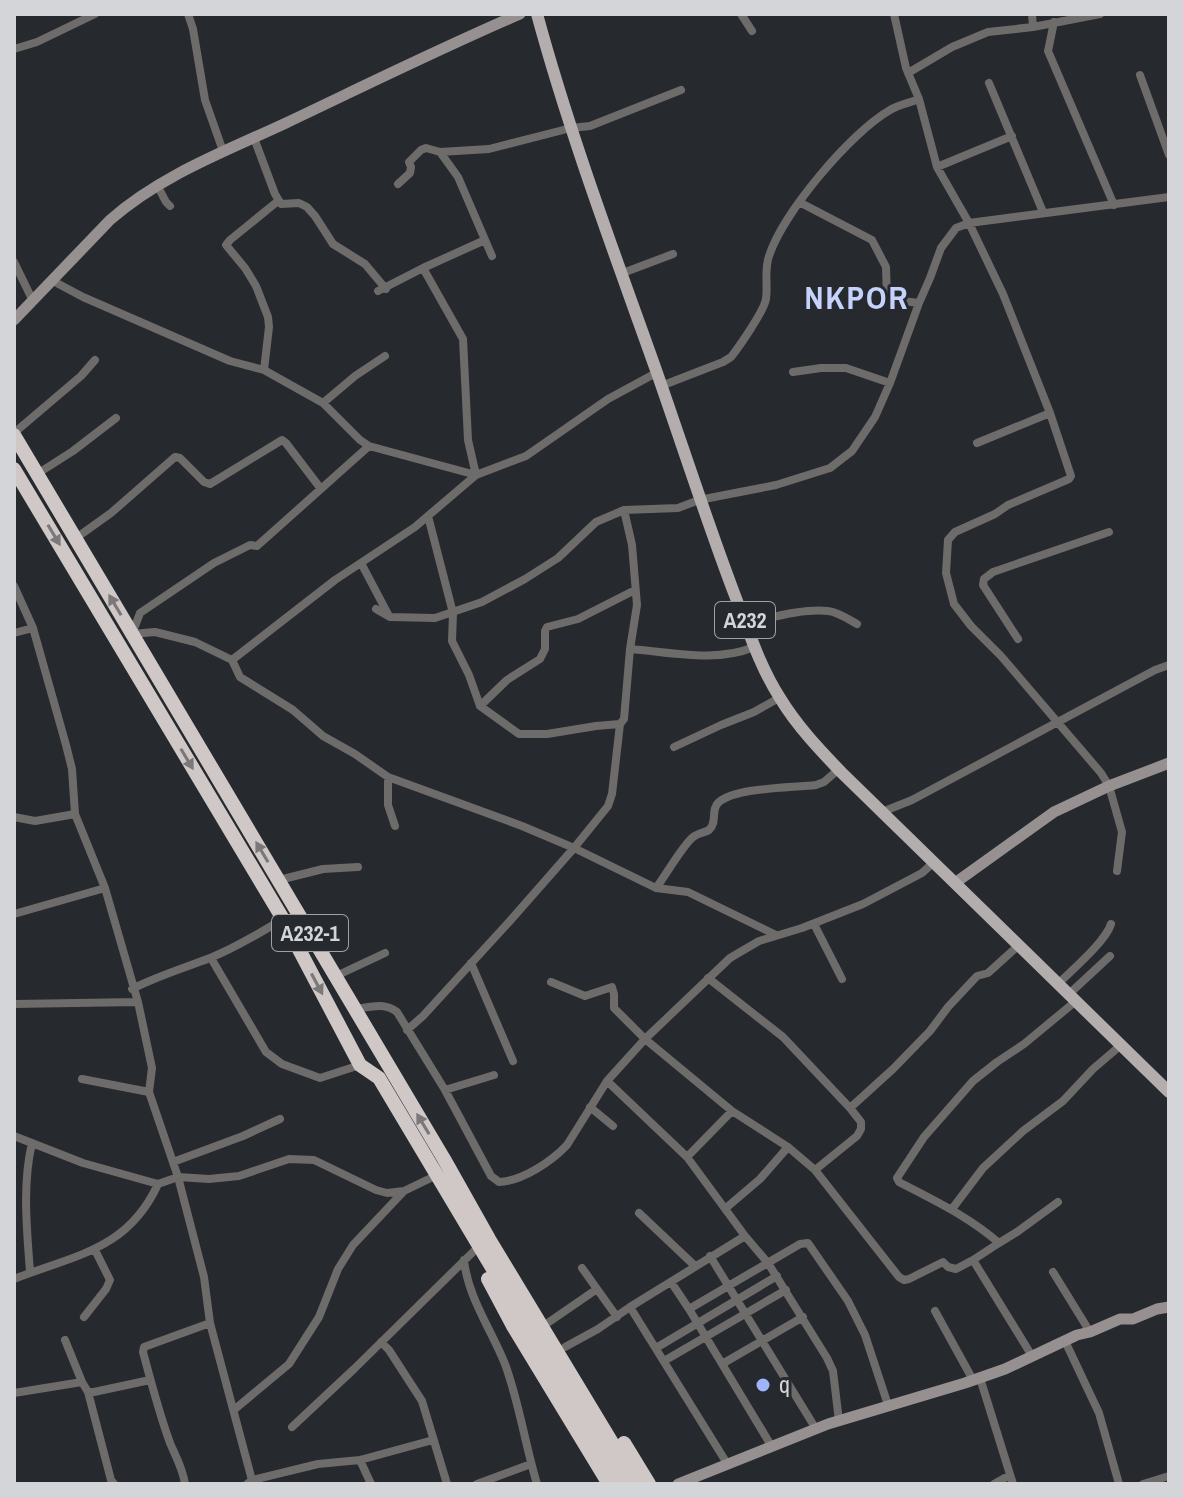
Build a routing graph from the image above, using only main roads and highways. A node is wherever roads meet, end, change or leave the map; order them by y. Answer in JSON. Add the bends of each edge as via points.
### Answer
{"nodes":[{"id":1,"x":520,"y":14,"type":"edge"},
{"id":2,"x":537,"y":14,"type":"edge"},
{"id":3,"x":14,"y":320,"type":"edge"},
{"id":4,"x":14,"y":434,"type":"edge"},
{"id":5,"x":14,"y":469,"type":"edge"},
{"id":6,"x":1169,"y":763,"type":"edge"},
{"id":7,"x":955,"y":883,"type":"junction"},
{"id":8,"x":1169,"y":1090,"type":"edge"},
{"id":9,"x":437,"y":1168,"type":"junction"},
{"id":10,"x":1169,"y":1307,"type":"edge"},
{"id":11,"x":601,"y":1437,"type":"junction"},
{"id":12,"x":609,"y":1484,"type":"edge"},
{"id":13,"x":621,"y":1484,"type":"edge"},
{"id":14,"x":637,"y":1484,"type":"edge"},
{"id":15,"x":649,"y":1484,"type":"edge"},
{"id":16,"x":678,"y":1484,"type":"edge"}],
"edges":[{"from":1,"to":3,"type":"main road","via":[[157,185],[110,220]]},
{"from":2,"to":7,"type":"main road","number":"A232","via":[[620,274],[754,647],[801,729]]},
{"from":9,"to":4,"type":"highway","number":"A232-1","one_way":true,"via":[[336,976]]},
{"from":5,"to":9,"type":"highway","number":"A232-1","one_way":true,"via":[[283,919],[360,1065],[379,1078]]},
{"from":6,"to":7,"type":"main road","via":[[1054,812]]},
{"from":7,"to":8,"type":"main road","number":"A232"},
{"from":9,"to":11,"type":"highway","number":"A232-1","via":[[489,1239]]},
{"from":9,"to":12,"type":"highway","via":[[469,1256]]},
{"from":9,"to":15,"type":"highway","via":[[484,1218]]},
{"from":10,"to":16,"type":"main road","via":[[1120,1319],[1005,1369],[816,1429]]},
{"from":11,"to":13,"type":"highway","number":"A232-1"},
{"from":11,"to":14,"type":"highway","number":"A232-1"}]}
